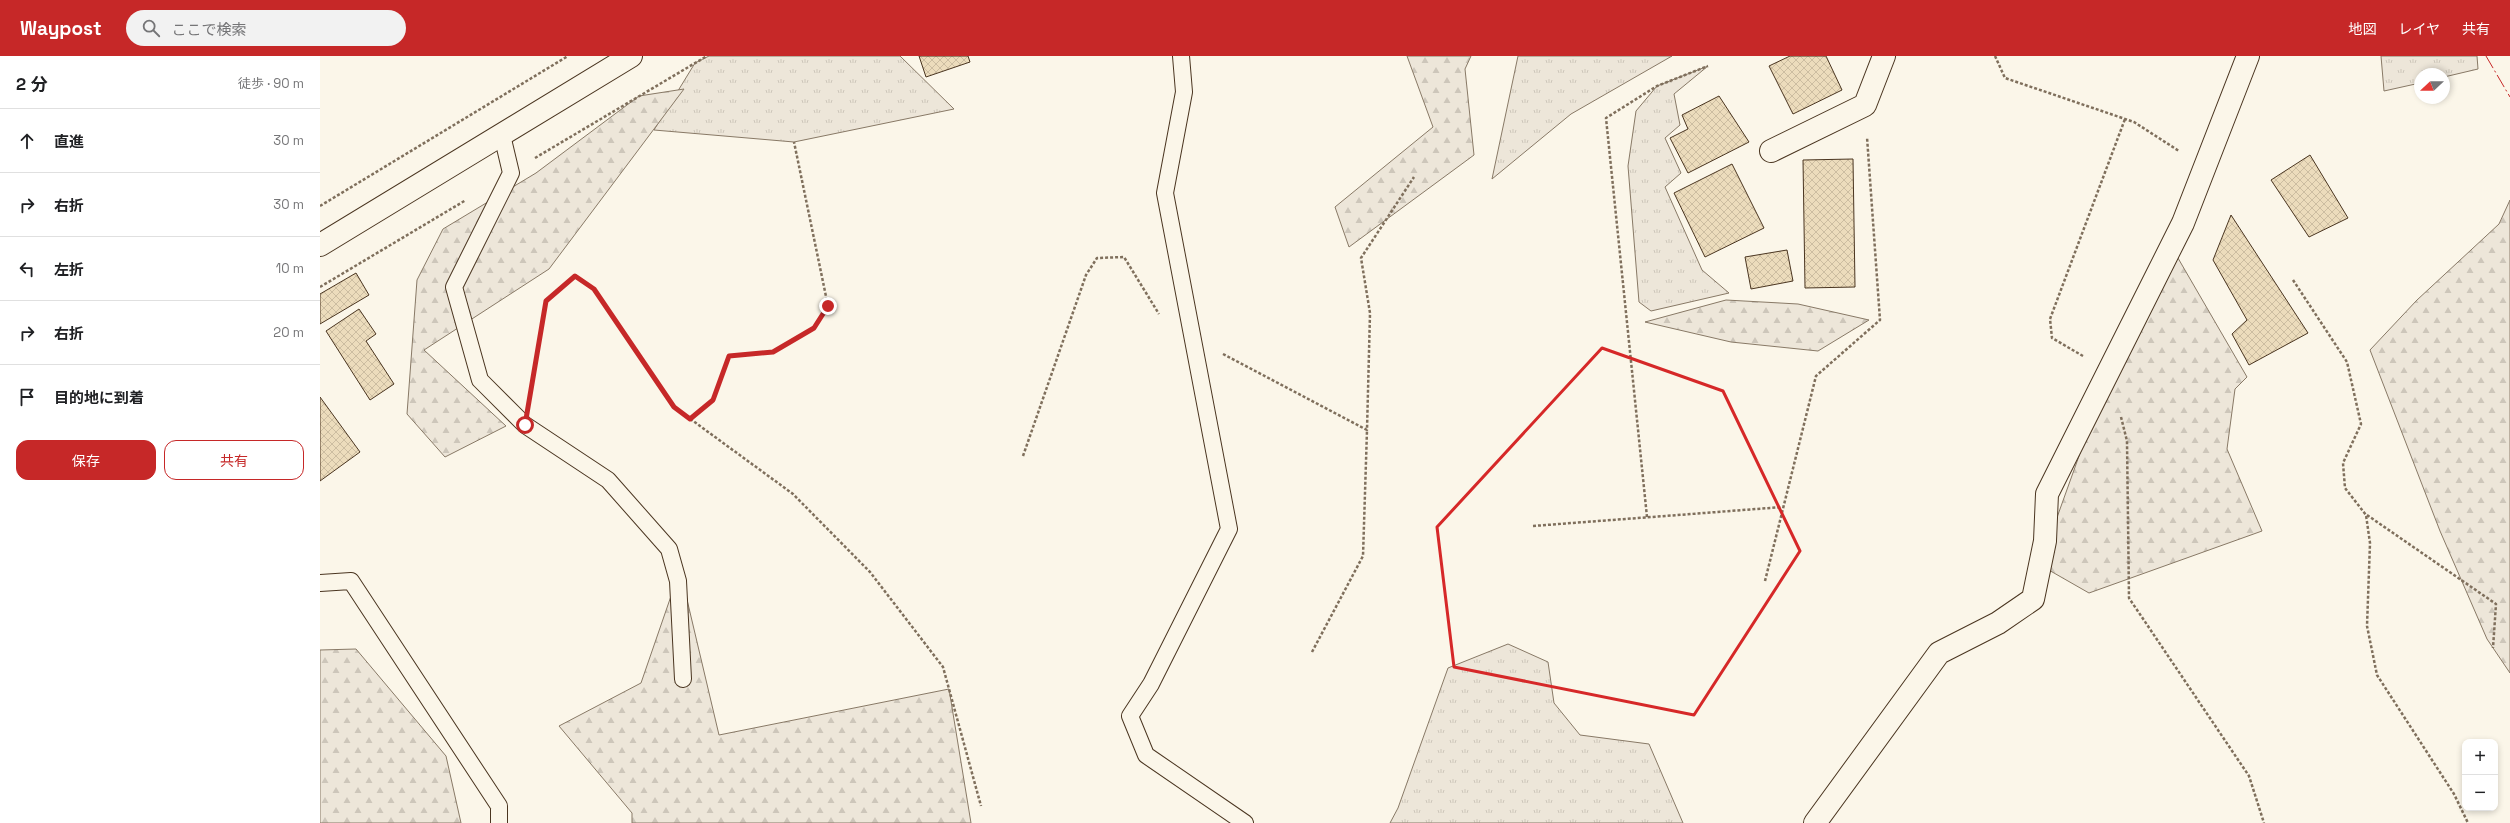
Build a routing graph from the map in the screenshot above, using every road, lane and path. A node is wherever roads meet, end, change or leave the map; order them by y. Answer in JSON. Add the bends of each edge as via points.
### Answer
{"nodes":[{"id":1,"x":568,"y":56,"type":"edge"},
{"id":2,"x":631,"y":56,"type":"edge"},
{"id":3,"x":1181,"y":56,"type":"edge"},
{"id":4,"x":1884,"y":56,"type":"edge"},
{"id":5,"x":1995,"y":56,"type":"edge"},
{"id":6,"x":2248,"y":56,"type":"edge"},
{"id":7,"x":1708,"y":66,"type":"dead end"},
{"id":8,"x":1865,"y":105,"type":"junction"},
{"id":9,"x":2125,"y":119,"type":"junction"},
{"id":10,"x":502,"y":135,"type":"junction"},
{"id":11,"x":794,"y":142,"type":"dead end"},
{"id":12,"x":1771,"y":151,"type":"dead end"},
{"id":13,"x":2204,"y":168,"type":"junction"},
{"id":14,"x":1414,"y":177,"type":"dead end"},
{"id":15,"x":320,"y":206,"type":"edge"},
{"id":16,"x":320,"y":245,"type":"edge"},
{"id":17,"x":2293,"y":280,"type":"dead end"},
{"id":18,"x":1160,"y":316,"type":"dead end"},
{"id":19,"x":1191,"y":337,"type":"junction"},
{"id":20,"x":2108,"y":371,"type":"junction"},
{"id":21,"x":690,"y":419,"type":"junction"},
{"id":22,"x":525,"y":425,"type":"junction"},
{"id":23,"x":1367,"y":430,"type":"junction"},
{"id":24,"x":1023,"y":456,"type":"dead end"},
{"id":25,"x":1783,"y":507,"type":"junction"},
{"id":26,"x":2366,"y":514,"type":"junction"},
{"id":27,"x":1647,"y":517,"type":"junction"},
{"id":28,"x":1533,"y":526,"type":"dead end"},
{"id":29,"x":1765,"y":581,"type":"dead end"},
{"id":30,"x":320,"y":583,"type":"edge"},
{"id":31,"x":2493,"y":648,"type":"dead end"},
{"id":32,"x":1312,"y":652,"type":"dead end"},
{"id":33,"x":683,"y":679,"type":"dead end"},
{"id":34,"x":981,"y":806,"type":"dead end"},
{"id":35,"x":499,"y":823,"type":"edge"},
{"id":36,"x":1245,"y":823,"type":"edge"},
{"id":37,"x":1815,"y":823,"type":"edge"},
{"id":38,"x":2264,"y":823,"type":"edge"},
{"id":39,"x":2468,"y":823,"type":"edge"}],
"edges":[{"from":1,"to":15,"type":"path"},
{"from":2,"to":10,"type":"street"},
{"from":3,"to":19,"type":"lane","via":[[1184,92],[1165,193]]},
{"from":4,"to":8,"type":"street"},
{"from":5,"to":9,"type":"path","via":[[2005,78]]},
{"from":6,"to":13,"type":"street"},
{"from":7,"to":27,"type":"path","via":[[1657,86],[1606,118]]},
{"from":8,"to":12,"type":"street"},
{"from":8,"to":25,"type":"path","via":[[1880,320],[1816,376]]},
{"from":9,"to":13,"type":"path","via":[[2134,122]]},
{"from":9,"to":20,"type":"path","via":[[2050,319],[2052,338]]},
{"from":10,"to":16,"type":"street"},
{"from":10,"to":22,"type":"lane","via":[[511,173],[454,287],[480,380]]},
{"from":11,"to":21,"type":"path","via":[[828,306],[814,328],[773,352],[729,356],[713,400]]},
{"from":13,"to":20,"type":"street","via":[[2183,223]]},
{"from":14,"to":23,"type":"path","via":[[1361,258],[1370,313]]},
{"from":17,"to":26,"type":"path","via":[[2347,362],[2361,424],[2343,463],[2345,488]]},
{"from":18,"to":24,"type":"path","via":[[1124,257],[1097,258],[1086,274]]},
{"from":19,"to":23,"type":"path"},
{"from":19,"to":36,"type":"lane","via":[[1229,529],[1151,684],[1130,716],[1146,755]]},
{"from":20,"to":37,"type":"street","via":[[2046,494],[2045,541],[2033,599],[1998,623],[1939,653]]},
{"from":20,"to":38,"type":"path","via":[[2127,441],[2129,598],[2249,776]]},
{"from":21,"to":22,"type":"path","via":[[674,407],[594,289],[575,276],[546,301]]},
{"from":21,"to":34,"type":"path","via":[[793,494],[870,572],[943,667]]},
{"from":22,"to":33,"type":"lane","via":[[608,480],[669,549],[678,581]]},
{"from":23,"to":32,"type":"path","via":[[1363,556]]},
{"from":25,"to":27,"type":"path"},
{"from":25,"to":29,"type":"path"},
{"from":26,"to":31,"type":"path","via":[[2496,604]]},
{"from":26,"to":39,"type":"path","via":[[2370,542],[2367,626],[2377,675],[2454,794]]},
{"from":27,"to":28,"type":"path"},
{"from":30,"to":35,"type":"lane","via":[[351,581],[499,806]]}]}
